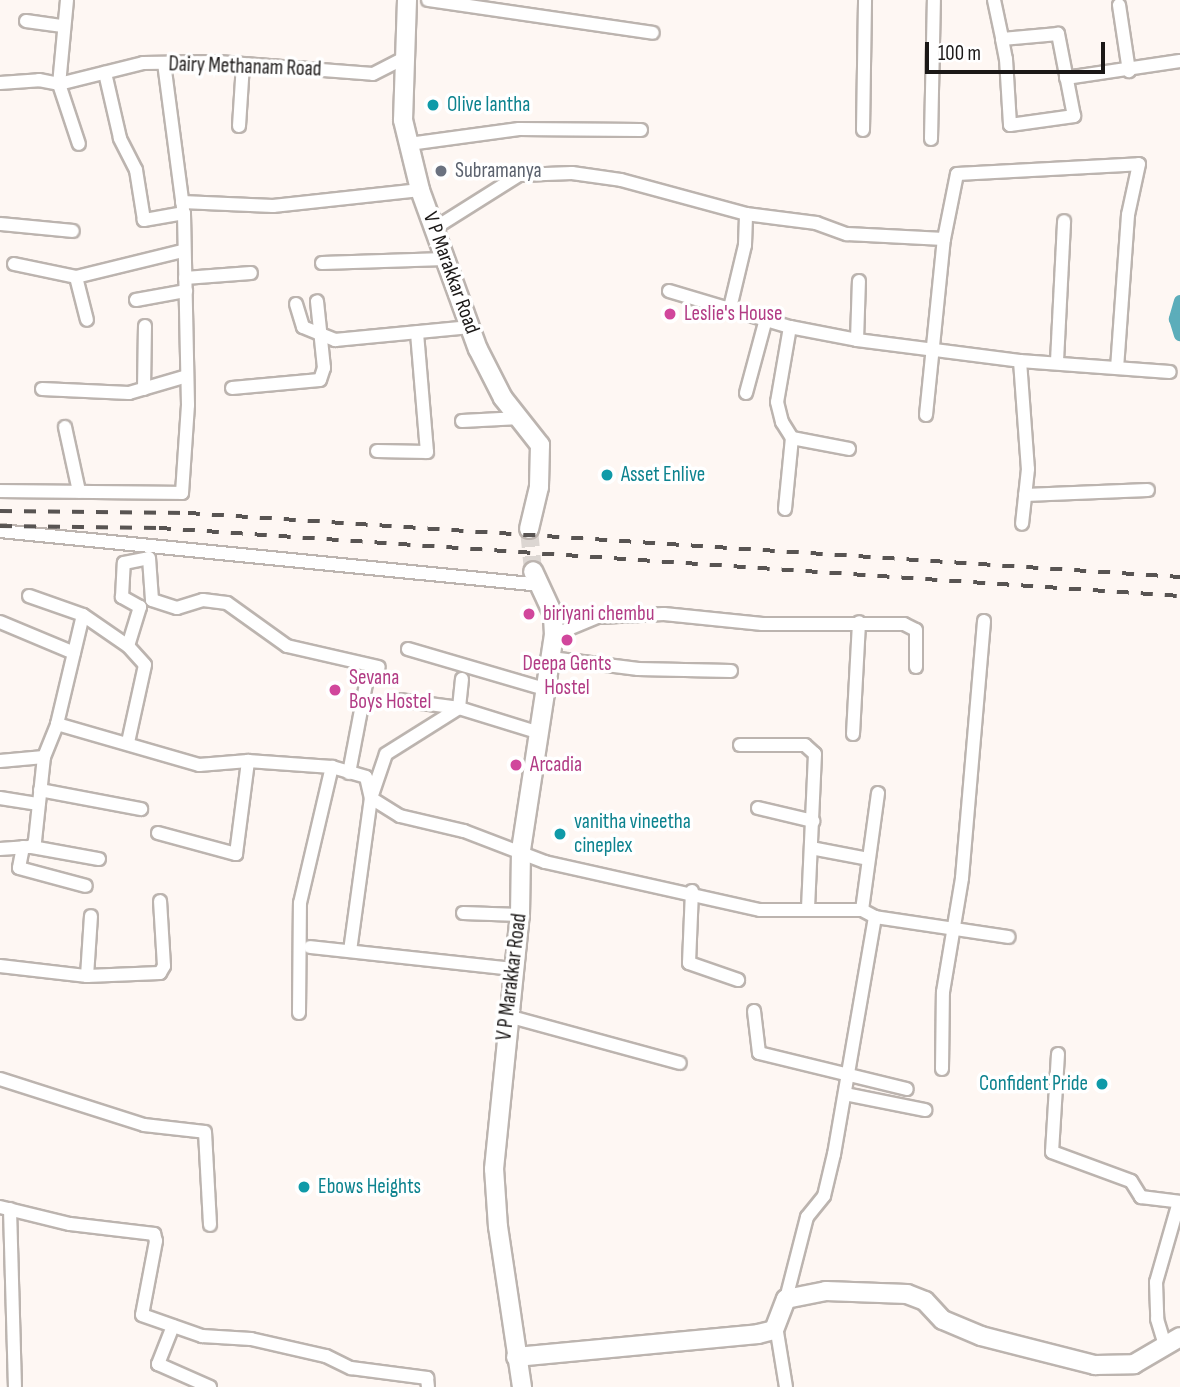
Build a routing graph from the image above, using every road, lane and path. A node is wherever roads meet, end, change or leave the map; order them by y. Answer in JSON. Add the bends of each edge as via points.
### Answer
{"nodes":[{"id":1,"x":67,"y":0,"type":"edge"},
{"id":2,"x":407,"y":0,"type":"edge"},
{"id":3,"x":428,"y":0,"type":"edge"},
{"id":4,"x":865,"y":0,"type":"edge"},
{"id":5,"x":934,"y":0,"type":"edge"},
{"id":6,"x":994,"y":0,"type":"edge"},
{"id":7,"x":1119,"y":5,"type":"dead end"},
{"id":8,"x":26,"y":21,"type":"dead end"},
{"id":9,"x":63,"y":26,"type":"junction"},
{"id":10,"x":653,"y":33,"type":"dead end"},
{"id":11,"x":1002,"y":39,"type":"junction"},
{"id":12,"x":405,"y":58,"type":"junction"},
{"id":13,"x":1180,"y":61,"type":"edge"},
{"id":14,"x":164,"y":63,"type":"junction"},
{"id":15,"x":243,"y":64,"type":"junction"},
{"id":16,"x":1129,"y":71,"type":"junction"},
{"id":17,"x":105,"y":73,"type":"junction"},
{"id":18,"x":1066,"y":79,"type":"junction"},
{"id":19,"x":0,"y":83,"type":"edge"},
{"id":20,"x":59,"y":84,"type":"junction"},
{"id":21,"x":239,"y":126,"type":"dead end"},
{"id":22,"x":641,"y":130,"type":"dead end"},
{"id":23,"x":863,"y":130,"type":"dead end"},
{"id":24,"x":931,"y":139,"type":"dead end"},
{"id":25,"x":79,"y":144,"type":"dead end"},
{"id":26,"x":409,"y":144,"type":"junction"},
{"id":27,"x":420,"y":190,"type":"junction"},
{"id":28,"x":183,"y":207,"type":"junction"},
{"id":29,"x":746,"y":215,"type":"junction"},
{"id":30,"x":1064,"y":221,"type":"dead end"},
{"id":31,"x":0,"y":225,"type":"edge"},
{"id":32,"x":435,"y":228,"type":"junction"},
{"id":33,"x":73,"y":230,"type":"dead end"},
{"id":34,"x":944,"y":239,"type":"junction"},
{"id":35,"x":183,"y":251,"type":"junction"},
{"id":36,"x":445,"y":259,"type":"junction"},
{"id":37,"x":322,"y":263,"type":"dead end"},
{"id":38,"x":14,"y":264,"type":"dead end"},
{"id":39,"x":251,"y":273,"type":"dead end"},
{"id":40,"x":76,"y":277,"type":"junction"},
{"id":41,"x":859,"y":281,"type":"dead end"},
{"id":42,"x":186,"y":284,"type":"junction"},
{"id":43,"x":669,"y":291,"type":"dead end"},
{"id":44,"x":136,"y":300,"type":"dead end"},
{"id":45,"x":317,"y":301,"type":"dead end"},
{"id":46,"x":296,"y":304,"type":"dead end"},
{"id":47,"x":730,"y":308,"type":"junction"},
{"id":48,"x":766,"y":319,"type":"junction"},
{"id":49,"x":87,"y":320,"type":"dead end"},
{"id":50,"x":145,"y":326,"type":"dead end"},
{"id":51,"x":470,"y":327,"type":"junction"},
{"id":52,"x":790,"y":327,"type":"junction"},
{"id":53,"x":418,"y":332,"type":"junction"},
{"id":54,"x":321,"y":336,"type":"junction"},
{"id":55,"x":857,"y":340,"type":"junction"},
{"id":56,"x":936,"y":348,"type":"junction"},
{"id":57,"x":1020,"y":361,"type":"junction"},
{"id":58,"x":1057,"y":361,"type":"junction"},
{"id":59,"x":1117,"y":367,"type":"junction"},
{"id":60,"x":1170,"y":372,"type":"dead end"},
{"id":61,"x":184,"y":377,"type":"junction"},
{"id":62,"x":41,"y":388,"type":"dead end"},
{"id":63,"x":232,"y":388,"type":"dead end"},
{"id":64,"x":144,"y":389,"type":"junction"},
{"id":65,"x":746,"y":393,"type":"dead end"},
{"id":66,"x":926,"y":415,"type":"dead end"},
{"id":67,"x":520,"y":418,"type":"junction"},
{"id":68,"x":462,"y":421,"type":"dead end"},
{"id":69,"x":65,"y":427,"type":"dead end"},
{"id":70,"x":792,"y":438,"type":"junction"},
{"id":71,"x":849,"y":449,"type":"dead end"},
{"id":72,"x":377,"y":451,"type":"dead end"},
{"id":73,"x":1149,"y":490,"type":"dead end"},
{"id":74,"x":0,"y":491,"type":"edge"},
{"id":75,"x":79,"y":491,"type":"junction"},
{"id":76,"x":1025,"y":495,"type":"junction"},
{"id":77,"x":785,"y":509,"type":"dead end"},
{"id":78,"x":1022,"y":524,"type":"dead end"},
{"id":79,"x":529,"y":529,"type":"tunnel mouth"},
{"id":80,"x":0,"y":531,"type":"edge"},
{"id":81,"x":537,"y":578,"type":"joint"},
{"id":82,"x":29,"y":596,"type":"dead end"},
{"id":83,"x":83,"y":615,"type":"junction"},
{"id":84,"x":984,"y":621,"type":"dead end"},
{"id":85,"x":0,"y":622,"type":"edge"},
{"id":86,"x":859,"y":622,"type":"junction"},
{"id":87,"x":554,"y":635,"type":"junction"},
{"id":88,"x":128,"y":646,"type":"junction"},
{"id":89,"x":408,"y":649,"type":"dead end"},
{"id":90,"x":74,"y":653,"type":"junction"},
{"id":91,"x":551,"y":658,"type":"junction"},
{"id":92,"x":379,"y":667,"type":"dead end"},
{"id":93,"x":916,"y":667,"type":"dead end"},
{"id":94,"x":731,"y":671,"type":"dead end"},
{"id":95,"x":367,"y":679,"type":"dead end"},
{"id":96,"x":462,"y":679,"type":"dead end"},
{"id":97,"x":548,"y":690,"type":"junction"},
{"id":98,"x":398,"y":701,"type":"dead end"},
{"id":99,"x":459,"y":708,"type":"junction"},
{"id":100,"x":57,"y":724,"type":"junction"},
{"id":101,"x":540,"y":733,"type":"junction"},
{"id":102,"x":853,"y":734,"type":"dead end"},
{"id":103,"x":128,"y":742,"type":"junction"},
{"id":104,"x":740,"y":745,"type":"dead end"},
{"id":105,"x":44,"y":758,"type":"junction"},
{"id":106,"x":0,"y":761,"type":"edge"},
{"id":107,"x":248,"y":761,"type":"junction"},
{"id":108,"x":332,"y":767,"type":"junction"},
{"id":109,"x":349,"y":773,"type":"junction"},
{"id":110,"x":40,"y":790,"type":"junction"},
{"id":111,"x":878,"y":793,"type":"dead end"},
{"id":112,"x":0,"y":798,"type":"edge"},
{"id":113,"x":371,"y":798,"type":"junction"},
{"id":114,"x":39,"y":804,"type":"junction"},
{"id":115,"x":758,"y":808,"type":"dead end"},
{"id":116,"x":141,"y":809,"type":"dead end"},
{"id":117,"x":813,"y":821,"type":"junction"},
{"id":118,"x":158,"y":833,"type":"dead end"},
{"id":119,"x":28,"y":847,"type":"junction"},
{"id":120,"x":811,"y":848,"type":"junction"},
{"id":121,"x":0,"y":849,"type":"edge"},
{"id":122,"x":522,"y":850,"type":"junction"},
{"id":123,"x":99,"y":859,"type":"dead end"},
{"id":124,"x":868,"y":859,"type":"junction"},
{"id":125,"x":86,"y":886,"type":"dead end"},
{"id":126,"x":692,"y":891,"type":"junction"},
{"id":127,"x":160,"y":901,"type":"dead end"},
{"id":128,"x":808,"y":910,"type":"junction"},
{"id":129,"x":862,"y":910,"type":"junction"},
{"id":130,"x":463,"y":913,"type":"dead end"},
{"id":131,"x":520,"y":915,"type":"junction"},
{"id":132,"x":90,"y":916,"type":"dead end"},
{"id":133,"x":875,"y":917,"type":"junction"},
{"id":134,"x":955,"y":929,"type":"junction"},
{"id":135,"x":1009,"y":937,"type":"dead end"},
{"id":136,"x":310,"y":947,"type":"dead end"},
{"id":137,"x":350,"y":951,"type":"junction"},
{"id":138,"x":0,"y":966,"type":"edge"},
{"id":139,"x":512,"y":969,"type":"junction"},
{"id":140,"x":87,"y":976,"type":"junction"},
{"id":141,"x":738,"y":980,"type":"dead end"},
{"id":142,"x":754,"y":1011,"type":"dead end"},
{"id":143,"x":299,"y":1013,"type":"dead end"},
{"id":144,"x":508,"y":1016,"type":"junction"},
{"id":145,"x":1058,"y":1054,"type":"dead end"},
{"id":146,"x":680,"y":1063,"type":"dead end"},
{"id":147,"x":942,"y":1069,"type":"dead end"},
{"id":148,"x":848,"y":1075,"type":"junction"},
{"id":149,"x":0,"y":1079,"type":"edge"},
{"id":150,"x":907,"y":1089,"type":"dead end"},
{"id":151,"x":845,"y":1094,"type":"junction"},
{"id":152,"x":925,"y":1110,"type":"dead end"},
{"id":153,"x":1179,"y":1196,"type":"edge"},
{"id":154,"x":5,"y":1208,"type":"edge"},
{"id":155,"x":210,"y":1225,"type":"dead end"},
{"id":156,"x":0,"y":1291,"type":"edge"},
{"id":157,"x":14,"y":1292,"type":"junction"},
{"id":158,"x":786,"y":1299,"type":"junction"},
{"id":159,"x":173,"y":1326,"type":"junction"},
{"id":160,"x":776,"y":1326,"type":"junction"},
{"id":161,"x":1172,"y":1342,"type":"edge"},
{"id":162,"x":516,"y":1357,"type":"junction"},
{"id":163,"x":15,"y":1387,"type":"edge"},
{"id":164,"x":210,"y":1387,"type":"edge"},
{"id":165,"x":428,"y":1387,"type":"edge"},
{"id":166,"x":522,"y":1387,"type":"edge"},
{"id":167,"x":786,"y":1387,"type":"edge"}],
"edges":[{"from":1,"to":9,"type":"street"},
{"from":2,"to":12,"type":"street","name":"V P Marakkar Road"},
{"from":3,"to":10,"type":"street"},
{"from":4,"to":23,"type":"street"},
{"from":5,"to":24,"type":"street"},
{"from":6,"to":11,"type":"street"},
{"from":7,"to":16,"type":"street"},
{"from":8,"to":9,"type":"street"},
{"from":9,"to":20,"type":"street"},
{"from":11,"to":18,"type":"street","via":[[1058,34]]},
{"from":11,"to":18,"type":"street","via":[[1010,125],[1074,116]]},
{"from":12,"to":15,"type":"street","name":"Dairy Methanam Road","via":[[373,74]]},
{"from":12,"to":26,"type":"street","name":"V P Marakkar Road","via":[[403,120]]},
{"from":13,"to":16,"type":"street"},
{"from":14,"to":15,"type":"street","name":"Dairy Methanam Road"},
{"from":14,"to":17,"type":"street","name":"Dairy Methanam Road","via":[[142,62]]},
{"from":14,"to":28,"type":"street"},
{"from":15,"to":21,"type":"street"},
{"from":16,"to":18,"type":"street"},
{"from":17,"to":20,"type":"street","name":"Dairy Methanam Road"},
{"from":17,"to":28,"type":"street","via":[[120,138],[136,170],[144,220]]},
{"from":19,"to":20,"type":"street","name":"Dairy Methanam Road","via":[[39,80]]},
{"from":20,"to":25,"type":"street"},
{"from":22,"to":26,"type":"street","via":[[519,129]]},
{"from":26,"to":27,"type":"street","name":"V P Marakkar Road"},
{"from":27,"to":28,"type":"street","via":[[273,206]]},
{"from":27,"to":32,"type":"street","name":"V P Marakkar Road"},
{"from":28,"to":35,"type":"street"},
{"from":29,"to":32,"type":"street","via":[[621,180],[572,173],[519,175]]},
{"from":29,"to":34,"type":"street","via":[[816,223],[847,234]]},
{"from":29,"to":47,"type":"street","via":[[745,245]]},
{"from":30,"to":58,"type":"street"},
{"from":31,"to":33,"type":"street"},
{"from":32,"to":36,"type":"street","name":"V P Marakkar Road"},
{"from":34,"to":56,"type":"street"},
{"from":34,"to":59,"type":"street","via":[[957,174],[1139,164],[1128,215]]},
{"from":35,"to":40,"type":"street"},
{"from":35,"to":42,"type":"street"},
{"from":36,"to":37,"type":"street"},
{"from":36,"to":51,"type":"street","name":"V P Marakkar Road"},
{"from":38,"to":40,"type":"street"},
{"from":39,"to":42,"type":"street"},
{"from":40,"to":49,"type":"street"},
{"from":41,"to":55,"type":"street"},
{"from":42,"to":44,"type":"street"},
{"from":42,"to":61,"type":"street"},
{"from":43,"to":47,"type":"street"},
{"from":45,"to":54,"type":"street"},
{"from":46,"to":54,"type":"street","via":[[303,327]]},
{"from":47,"to":48,"type":"street"},
{"from":48,"to":52,"type":"street"},
{"from":48,"to":65,"type":"street"},
{"from":50,"to":64,"type":"street"},
{"from":51,"to":53,"type":"street"},
{"from":51,"to":67,"type":"street","name":"V P Marakkar Road","via":[[503,398]]},
{"from":52,"to":55,"type":"street"},
{"from":52,"to":70,"type":"street","via":[[777,402]]},
{"from":53,"to":54,"type":"street","via":[[335,340]]},
{"from":53,"to":72,"type":"street","via":[[427,452]]},
{"from":54,"to":63,"type":"street","via":[[324,368],[320,380]]},
{"from":55,"to":56,"type":"street"},
{"from":56,"to":57,"type":"street"},
{"from":56,"to":66,"type":"street"},
{"from":57,"to":58,"type":"street"},
{"from":57,"to":76,"type":"street","via":[[1028,469]]},
{"from":58,"to":59,"type":"street"},
{"from":59,"to":60,"type":"street"},
{"from":61,"to":64,"type":"street"},
{"from":61,"to":75,"type":"street","via":[[187,442],[182,493]]},
{"from":62,"to":64,"type":"street","via":[[92,394]]},
{"from":67,"to":68,"type":"street"},
{"from":67,"to":79,"type":"street","name":"V P Marakkar Road","via":[[536,435],[541,456]]},
{"from":69,"to":75,"type":"street"},
{"from":70,"to":71,"type":"street"},
{"from":70,"to":77,"type":"street"},
{"from":73,"to":76,"type":"street"},
{"from":74,"to":75,"type":"street"},
{"from":76,"to":78,"type":"street"},
{"from":80,"to":81,"type":"street"},
{"from":81,"to":87,"type":"street","name":"V P Marakkar Road"},
{"from":82,"to":83,"type":"street"},
{"from":83,"to":88,"type":"street"},
{"from":83,"to":90,"type":"street"},
{"from":84,"to":134,"type":"street"},
{"from":85,"to":90,"type":"street"},
{"from":86,"to":87,"type":"street","via":[[762,624],[696,616],[609,616]]},
{"from":86,"to":93,"type":"street","via":[[915,628]]},
{"from":86,"to":102,"type":"street"},
{"from":87,"to":91,"type":"street","name":"V P Marakkar Road"},
{"from":88,"to":92,"type":"street","via":[[140,607],[122,597],[124,563],[149,558],[152,600],[177,608],[203,600],[227,603],[287,646]]},
{"from":88,"to":103,"type":"street","via":[[145,666]]},
{"from":89,"to":97,"type":"street"},
{"from":90,"to":100,"type":"street"},
{"from":91,"to":94,"type":"street","via":[[638,668]]},
{"from":91,"to":97,"type":"street","name":"V P Marakkar Road"},
{"from":95,"to":109,"type":"street"},
{"from":96,"to":99,"type":"street"},
{"from":97,"to":101,"type":"street","name":"V P Marakkar Road"},
{"from":98,"to":99,"type":"street"},
{"from":99,"to":101,"type":"street"},
{"from":99,"to":113,"type":"street","via":[[386,754]]},
{"from":100,"to":103,"type":"street"},
{"from":100,"to":105,"type":"street"},
{"from":101,"to":122,"type":"street","name":"V P Marakkar Road"},
{"from":103,"to":107,"type":"street","via":[[199,765]]},
{"from":104,"to":117,"type":"street","via":[[805,745],[816,754]]},
{"from":105,"to":106,"type":"street"},
{"from":105,"to":110,"type":"street"},
{"from":107,"to":108,"type":"street"},
{"from":107,"to":118,"type":"street","via":[[236,854]]},
{"from":108,"to":109,"type":"street"},
{"from":108,"to":143,"type":"street","via":[[300,903]]},
{"from":109,"to":113,"type":"street","via":[[366,777]]},
{"from":110,"to":114,"type":"street"},
{"from":110,"to":116,"type":"street"},
{"from":111,"to":124,"type":"street"},
{"from":112,"to":114,"type":"street"},
{"from":113,"to":122,"type":"street","via":[[400,816]]},
{"from":113,"to":137,"type":"street"},
{"from":114,"to":119,"type":"street"},
{"from":115,"to":117,"type":"street"},
{"from":117,"to":120,"type":"street"},
{"from":119,"to":121,"type":"street"},
{"from":119,"to":123,"type":"street"},
{"from":119,"to":125,"type":"street","via":[[19,868]]},
{"from":120,"to":124,"type":"street"},
{"from":120,"to":128,"type":"street"},
{"from":122,"to":126,"type":"street","via":[[545,862]]},
{"from":122,"to":131,"type":"street","name":"V P Marakkar Road"},
{"from":124,"to":129,"type":"street"},
{"from":126,"to":128,"type":"street","via":[[760,910]]},
{"from":126,"to":141,"type":"street","via":[[689,963]]},
{"from":127,"to":140,"type":"street","via":[[164,966],[160,973]]},
{"from":128,"to":129,"type":"street"},
{"from":129,"to":133,"type":"street"},
{"from":130,"to":131,"type":"street"},
{"from":131,"to":139,"type":"street","name":"V P Marakkar Road"},
{"from":132,"to":140,"type":"street"},
{"from":133,"to":134,"type":"street"},
{"from":133,"to":148,"type":"street"},
{"from":134,"to":135,"type":"street"},
{"from":134,"to":147,"type":"street","via":[[943,992]]},
{"from":136,"to":137,"type":"street"},
{"from":137,"to":139,"type":"street"},
{"from":138,"to":140,"type":"street"},
{"from":139,"to":144,"type":"street","name":"V P Marakkar Road"},
{"from":142,"to":148,"type":"street","via":[[759,1054]]},
{"from":144,"to":146,"type":"street"},
{"from":144,"to":162,"type":"street","name":"V P Marakkar Road","via":[[494,1169]]},
{"from":145,"to":153,"type":"street","via":[[1052,1152],[1131,1181],[1141,1197]]},
{"from":148,"to":150,"type":"street"},
{"from":148,"to":151,"type":"street"},
{"from":149,"to":155,"type":"street","via":[[144,1125],[205,1132]]},
{"from":151,"to":152,"type":"street"},
{"from":151,"to":158,"type":"street","via":[[824,1195],[807,1217]]},
{"from":153,"to":161,"type":"street","via":[[1156,1282],[1157,1319]]},
{"from":154,"to":157,"type":"street"},
{"from":154,"to":159,"type":"street","via":[[70,1224],[154,1234],[142,1315]]},
{"from":156,"to":157,"type":"street"},
{"from":157,"to":163,"type":"street"},
{"from":158,"to":160,"type":"street"},
{"from":158,"to":161,"type":"street","via":[[827,1291],[907,1294],[925,1301],[943,1320],[981,1336],[1095,1365],[1134,1364]]},
{"from":159,"to":164,"type":"street","via":[[158,1364]]},
{"from":159,"to":165,"type":"street","via":[[202,1336],[251,1339],[313,1353],[351,1368],[427,1378]]},
{"from":160,"to":162,"type":"street","via":[[758,1334]]},
{"from":160,"to":167,"type":"street"},
{"from":162,"to":166,"type":"street","name":"V P Marakkar Road"}]}
